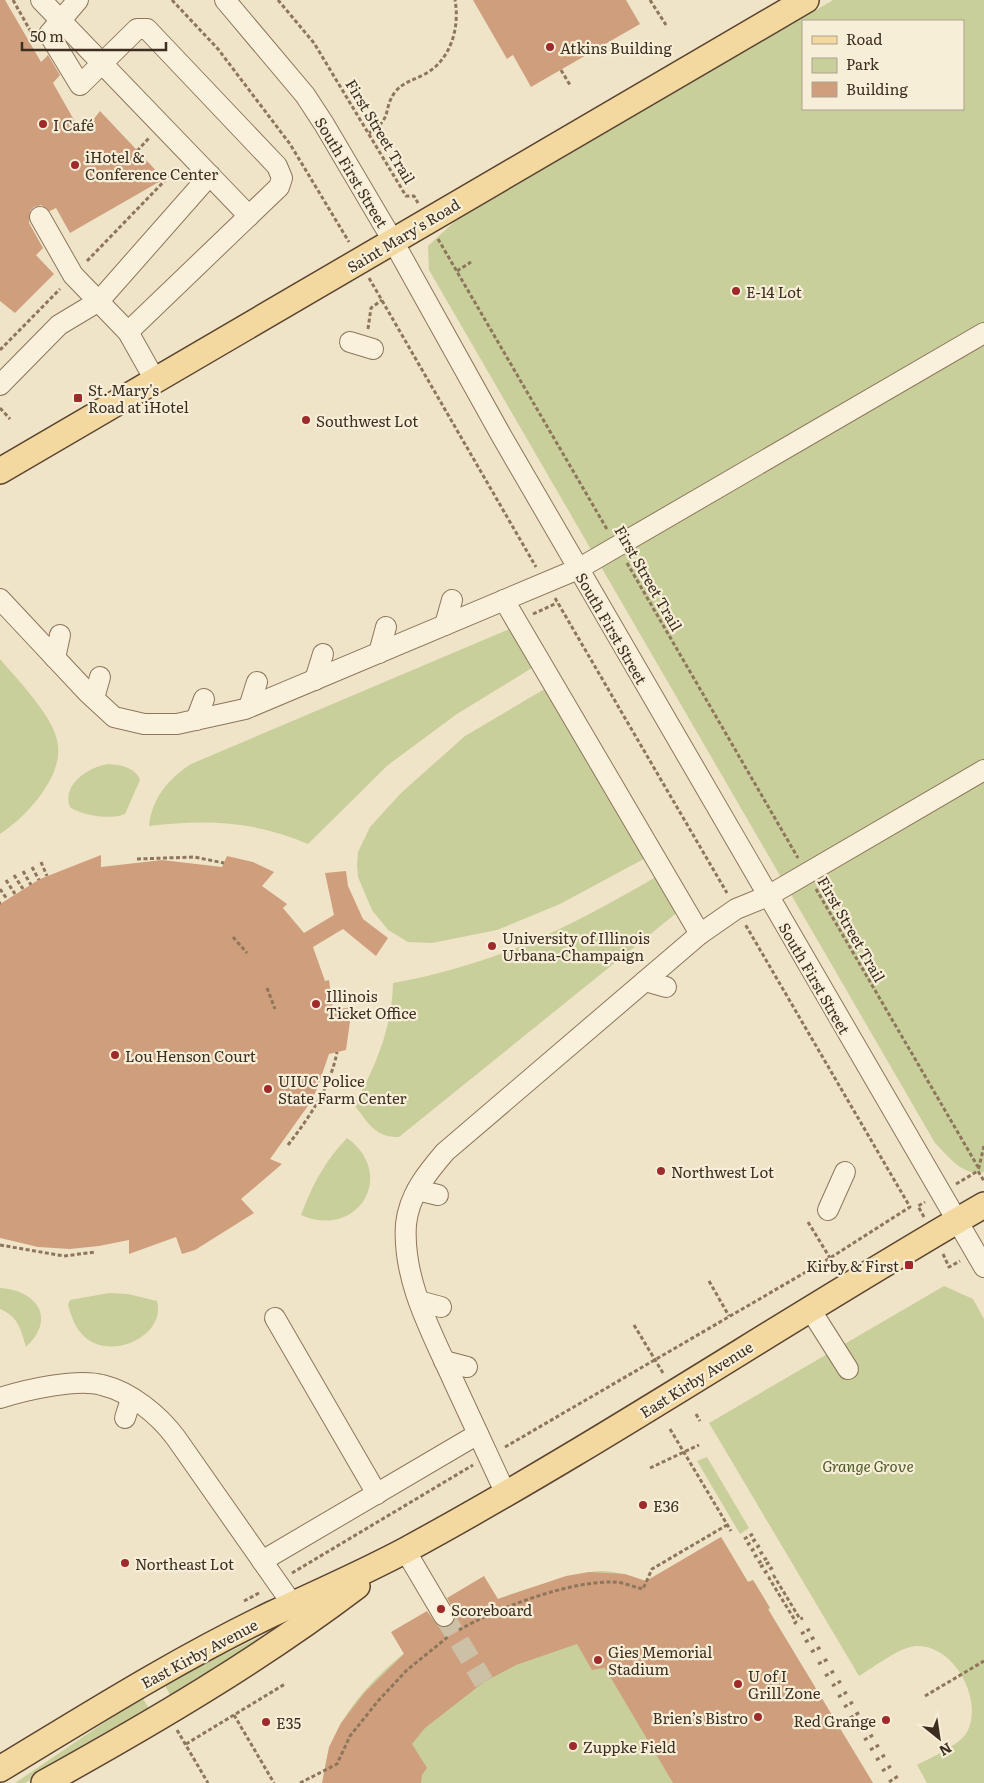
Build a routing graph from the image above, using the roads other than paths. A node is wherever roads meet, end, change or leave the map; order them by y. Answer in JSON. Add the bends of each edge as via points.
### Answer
{"nodes":[{"id":1,"x":41,"y":0,"type":"edge"},
{"id":2,"x":78,"y":0,"type":"edge"},
{"id":3,"x":225,"y":0,"type":"edge"},
{"id":4,"x":806,"y":0,"type":"edge"},
{"id":5,"x":60,"y":19,"type":"junction"},
{"id":6,"x":102,"y":64,"type":"junction"},
{"id":7,"x":210,"y":175,"type":"junction"},
{"id":8,"x":249,"y":216,"type":"junction"},
{"id":9,"x":40,"y":217,"type":"dead end"},
{"id":10,"x":394,"y":241,"type":"junction"},
{"id":11,"x":99,"y":301,"type":"junction"},
{"id":12,"x":128,"y":332,"type":"junction"},
{"id":13,"x":984,"y":333,"type":"edge"},
{"id":14,"x":155,"y":380,"type":"junction"},
{"id":15,"x":0,"y":385,"type":"edge"},
{"id":16,"x":0,"y":471,"type":"edge"},
{"id":17,"x":578,"y":569,"type":"junction"},
{"id":18,"x":7,"y":598,"type":"edge"},
{"id":19,"x":452,"y":600,"type":"dead end"},
{"id":20,"x":504,"y":600,"type":"junction"},
{"id":21,"x":445,"y":625,"type":"junction"},
{"id":22,"x":386,"y":627,"type":"dead end"},
{"id":23,"x":60,"y":635,"type":"dead end"},
{"id":24,"x":379,"y":653,"type":"junction"},
{"id":25,"x":323,"y":654,"type":"dead end"},
{"id":26,"x":55,"y":658,"type":"junction"},
{"id":27,"x":100,"y":677,"type":"dead end"},
{"id":28,"x":315,"y":680,"type":"junction"},
{"id":29,"x":257,"y":682,"type":"dead end"},
{"id":30,"x":94,"y":698,"type":"junction"},
{"id":31,"x":204,"y":699,"type":"dead end"},
{"id":32,"x":249,"y":708,"type":"junction"},
{"id":33,"x":196,"y":720,"type":"junction"},
{"id":34,"x":984,"y":770,"type":"edge"},
{"id":35,"x":768,"y":896,"type":"junction"},
{"id":36,"x":700,"y":934,"type":"junction"},
{"id":37,"x":645,"y":981,"type":"junction"},
{"id":38,"x":666,"y":987,"type":"dead end"},
{"id":39,"x":598,"y":1021,"type":"junction"},
{"id":40,"x":619,"y":1027,"type":"dead end"},
{"id":41,"x":550,"y":1062,"type":"junction"},
{"id":42,"x":571,"y":1067,"type":"dead end"},
{"id":43,"x":498,"y":1107,"type":"junction"},
{"id":44,"x":518,"y":1112,"type":"dead end"},
{"id":45,"x":453,"y":1145,"type":"junction"},
{"id":46,"x":473,"y":1151,"type":"dead end"},
{"id":47,"x":845,"y":1172,"type":"dead end"},
{"id":48,"x":417,"y":1190,"type":"junction"},
{"id":49,"x":438,"y":1195,"type":"dead end"},
{"id":50,"x":984,"y":1205,"type":"edge"},
{"id":51,"x":828,"y":1210,"type":"dead end"},
{"id":52,"x":956,"y":1221,"type":"junction"},
{"id":53,"x":984,"y":1267,"type":"edge"},
{"id":54,"x":419,"y":1301,"type":"junction"},
{"id":55,"x":441,"y":1307,"type":"dead end"},
{"id":56,"x":810,"y":1309,"type":"junction"},
{"id":57,"x":275,"y":1318,"type":"dead end"},
{"id":58,"x":444,"y":1361,"type":"junction"},
{"id":59,"x":467,"y":1367,"type":"dead end"},
{"id":60,"x":848,"y":1369,"type":"dead end"},
{"id":61,"x":0,"y":1398,"type":"edge"},
{"id":62,"x":131,"y":1399,"type":"junction"},
{"id":63,"x":125,"y":1418,"type":"dead end"},
{"id":64,"x":479,"y":1422,"type":"junction"},
{"id":65,"x":505,"y":1492,"type":"junction"},
{"id":66,"x":377,"y":1494,"type":"junction"},
{"id":67,"x":405,"y":1550,"type":"junction"},
{"id":68,"x":252,"y":1553,"type":"junction"},
{"id":69,"x":294,"y":1605,"type":"junction"},
{"id":70,"x":444,"y":1616,"type":"tunnel mouth"},
{"id":71,"x":0,"y":1769,"type":"edge"},
{"id":72,"x":44,"y":1783,"type":"edge"}],
"edges":[{"from":1,"to":5,"type":"street"},
{"from":2,"to":5,"type":"street"},
{"from":3,"to":10,"type":"street","name":"South First Street","via":[[305,95]]},
{"from":4,"to":10,"type":"main road","name":"Saint Mary's Road"},
{"from":5,"to":6,"type":"street"},
{"from":5,"to":6,"type":"street","via":[[49,34],[80,85]]},
{"from":6,"to":7,"type":"street"},
{"from":6,"to":8,"type":"street","via":[[138,29],[147,29],[277,166],[282,178],[279,187]]},
{"from":7,"to":8,"type":"street"},
{"from":7,"to":11,"type":"street"},
{"from":8,"to":12,"type":"street"},
{"from":9,"to":11,"type":"street","via":[[73,276]]},
{"from":10,"to":14,"type":"main road","name":"Saint Mary's Road"},
{"from":10,"to":17,"type":"street","name":"South First Street"},
{"from":11,"to":12,"type":"street"},
{"from":11,"to":15,"type":"street","via":[[59,325]]},
{"from":12,"to":14,"type":"street"},
{"from":13,"to":17,"type":"street"},
{"from":14,"to":16,"type":"main road","name":"Saint Mary's Road"},
{"from":17,"to":20,"type":"street"},
{"from":17,"to":35,"type":"street","name":"South First Street"},
{"from":18,"to":26,"type":"street"},
{"from":19,"to":21,"type":"street"},
{"from":20,"to":21,"type":"street"},
{"from":20,"to":36,"type":"street"},
{"from":21,"to":24,"type":"street"},
{"from":22,"to":24,"type":"street"},
{"from":23,"to":26,"type":"street"},
{"from":24,"to":28,"type":"street"},
{"from":25,"to":28,"type":"street"},
{"from":26,"to":30,"type":"street"},
{"from":27,"to":30,"type":"street"},
{"from":28,"to":32,"type":"street"},
{"from":29,"to":32,"type":"street"},
{"from":30,"to":33,"type":"street","via":[[114,717],[141,714],[177,724]]},
{"from":31,"to":33,"type":"street"},
{"from":32,"to":33,"type":"street"},
{"from":34,"to":35,"type":"street"},
{"from":35,"to":36,"type":"street","via":[[736,909]]},
{"from":35,"to":52,"type":"street","name":"South First Street"},
{"from":36,"to":37,"type":"street"},
{"from":37,"to":38,"type":"street"},
{"from":37,"to":39,"type":"street"},
{"from":39,"to":40,"type":"street"},
{"from":39,"to":41,"type":"street"},
{"from":41,"to":42,"type":"street"},
{"from":41,"to":43,"type":"street"},
{"from":43,"to":44,"type":"street"},
{"from":43,"to":45,"type":"street"},
{"from":45,"to":46,"type":"street"},
{"from":45,"to":48,"type":"street"},
{"from":47,"to":51,"type":"street"},
{"from":48,"to":49,"type":"street"},
{"from":48,"to":54,"type":"street","via":[[406,1223],[415,1241],[406,1253]]},
{"from":50,"to":52,"type":"main road","name":"East Kirby Avenue"},
{"from":52,"to":53,"type":"street","name":"South First Street"},
{"from":52,"to":56,"type":"main road","name":"East Kirby Avenue"},
{"from":54,"to":55,"type":"street"},
{"from":54,"to":58,"type":"street"},
{"from":56,"to":60,"type":"street"},
{"from":56,"to":65,"type":"main road","name":"East Kirby Avenue","via":[[692,1384]]},
{"from":57,"to":66,"type":"street"},
{"from":58,"to":59,"type":"street"},
{"from":58,"to":64,"type":"street"},
{"from":61,"to":62,"type":"street","via":[[23,1400],[80,1393],[101,1384]]},
{"from":62,"to":63,"type":"street"},
{"from":62,"to":68,"type":"street","via":[[158,1418],[173,1446]]},
{"from":64,"to":65,"type":"street","via":[[488,1456]]},
{"from":64,"to":66,"type":"street"},
{"from":65,"to":67,"type":"main road","name":"East Kirby Avenue"},
{"from":66,"to":68,"type":"street"},
{"from":67,"to":69,"type":"main road","name":"East Kirby Avenue"},
{"from":67,"to":70,"type":"street"},
{"from":67,"to":72,"type":"main road","name":"East Kirby Avenue","via":[[308,1623],[167,1714]]},
{"from":68,"to":69,"type":"street"},
{"from":69,"to":71,"type":"main road","name":"East Kirby Avenue","via":[[147,1680]]}]}
